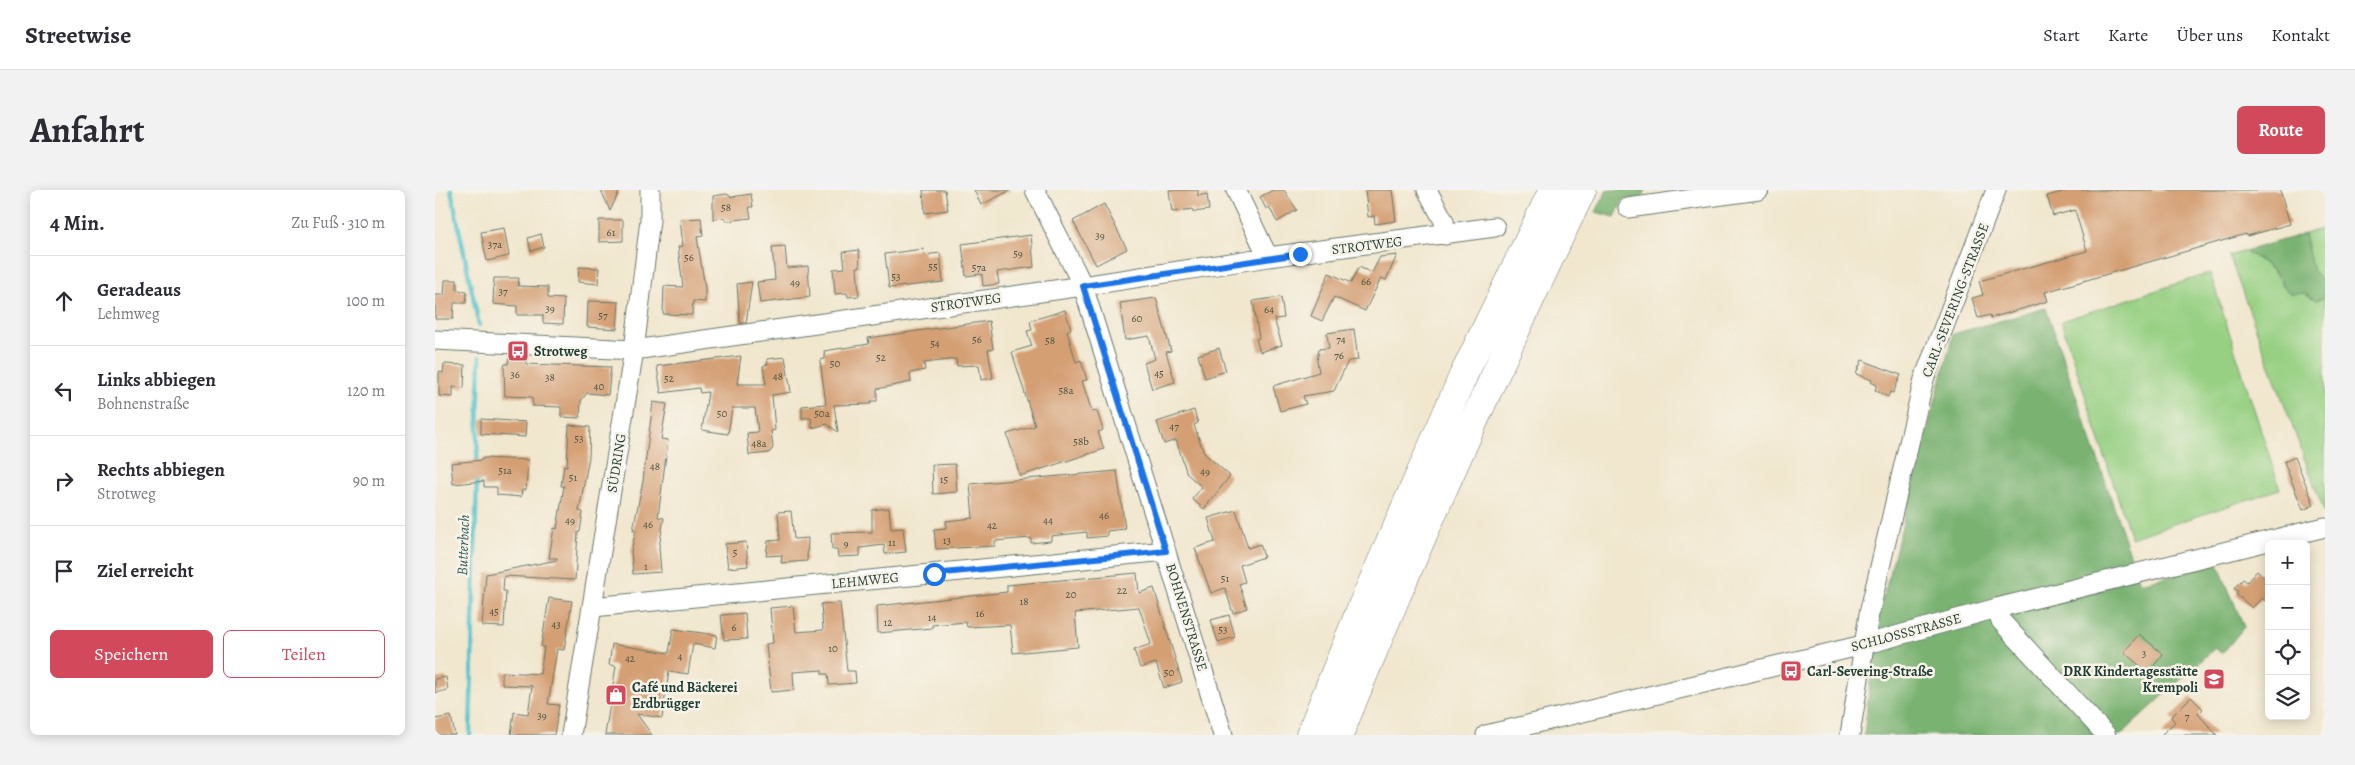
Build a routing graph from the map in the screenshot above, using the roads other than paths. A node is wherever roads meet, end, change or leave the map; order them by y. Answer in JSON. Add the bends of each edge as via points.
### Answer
{"nodes":[{"id":1,"x":650,"y":190,"type":"edge"},
{"id":2,"x":1035,"y":190,"type":"edge"},
{"id":3,"x":1236,"y":190,"type":"edge"},
{"id":4,"x":1427,"y":190,"type":"edge"},
{"id":5,"x":1553,"y":190,"type":"edge"},
{"id":6,"x":1583,"y":190,"type":"edge"},
{"id":7,"x":1759,"y":190,"type":"edge"},
{"id":8,"x":1996,"y":190,"type":"edge"},
{"id":9,"x":1627,"y":208,"type":"dead end"},
{"id":10,"x":1495,"y":228,"type":"dead end"},
{"id":11,"x":1445,"y":234,"type":"junction"},
{"id":12,"x":1268,"y":258,"type":"junction"},
{"id":13,"x":1083,"y":286,"type":"junction"},
{"id":14,"x":435,"y":340,"type":"edge"},
{"id":15,"x":634,"y":350,"type":"junction"},
{"id":16,"x":2325,"y":527,"type":"edge"},
{"id":17,"x":1166,"y":551,"type":"junction"},
{"id":18,"x":593,"y":606,"type":"junction"},
{"id":19,"x":1997,"y":608,"type":"junction"},
{"id":20,"x":1863,"y":644,"type":"junction"},
{"id":21,"x":1341,"y":729,"type":"edge"},
{"id":22,"x":1311,"y":733,"type":"edge"},
{"id":23,"x":571,"y":735,"type":"edge"},
{"id":24,"x":1223,"y":735,"type":"edge"},
{"id":25,"x":1486,"y":735,"type":"edge"},
{"id":26,"x":1850,"y":735,"type":"edge"},
{"id":27,"x":2106,"y":735,"type":"edge"}],
"edges":[{"from":1,"to":15,"type":"street","name":"SÜDRING"},
{"from":2,"to":13,"type":"street","name":"BOHNENSTRASSE"},
{"from":3,"to":12,"type":"street"},
{"from":4,"to":11,"type":"street","via":[[1444,221]]},
{"from":5,"to":22,"type":"highway","via":[[1464,374],[1362,606]]},
{"from":6,"to":21,"type":"highway","via":[[1492,378],[1386,617]]},
{"from":7,"to":9,"type":"street"},
{"from":8,"to":20,"type":"street","name":"CARL-SEVERING-STRASSE","via":[[1924,379]]},
{"from":10,"to":11,"type":"street","name":"STROTWEG"},
{"from":11,"to":12,"type":"street","name":"STROTWEG"},
{"from":12,"to":13,"type":"street","name":"STROTWEG"},
{"from":13,"to":15,"type":"street","name":"STROTWEG"},
{"from":13,"to":17,"type":"street","name":"BOHNENSTRASSE"},
{"from":14,"to":15,"type":"street","name":"STROTWEG"},
{"from":15,"to":18,"type":"street","name":"SÜDRING"},
{"from":16,"to":19,"type":"street","name":"SCHLOSSSTRASSE"},
{"from":17,"to":18,"type":"street","name":"LEHMWEG"},
{"from":17,"to":24,"type":"street","name":"BOHNENSTRASSE"},
{"from":18,"to":23,"type":"street","name":"SÜDRING"},
{"from":19,"to":20,"type":"street","name":"SCHLOSSSTRASSE"},
{"from":19,"to":27,"type":"street","via":[[2001,621]]},
{"from":20,"to":25,"type":"street","name":"SCHLOSSSTRASSE"},
{"from":20,"to":26,"type":"street","name":"CARL-SEVERING-STRASSE"}]}
